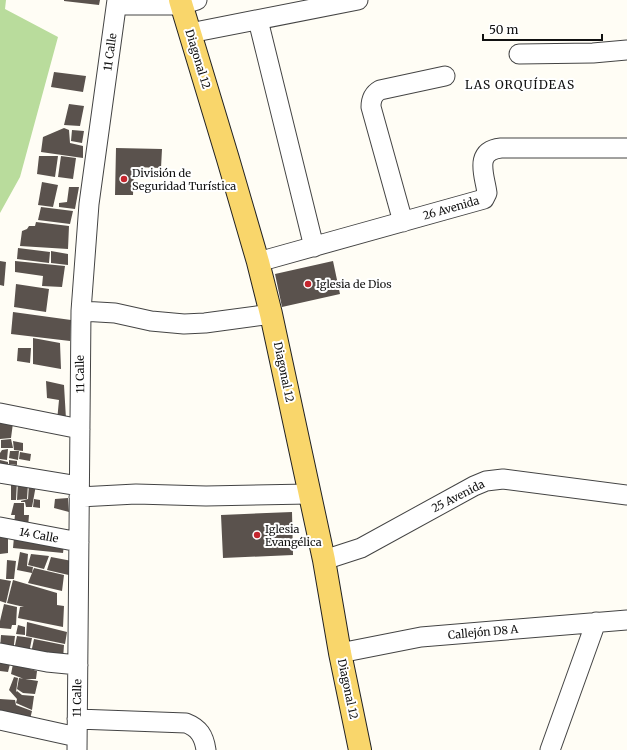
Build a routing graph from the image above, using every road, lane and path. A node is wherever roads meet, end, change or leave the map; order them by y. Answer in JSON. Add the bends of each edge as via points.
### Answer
{"nodes":[{"id":1,"x":358,"y":0,"type":"edge"},
{"id":2,"x":117,"y":2,"type":"edge"},
{"id":3,"x":186,"y":2,"type":"edge"},
{"id":4,"x":258,"y":20,"type":"junction"},
{"id":5,"x":190,"y":33,"type":"junction"},
{"id":6,"x":627,"y":50,"type":"edge"},
{"id":7,"x":519,"y":54,"type":"dead end"},
{"id":8,"x":445,"y":76,"type":"dead end"},
{"id":9,"x":627,"y":148,"type":"edge"},
{"id":10,"x":403,"y":222,"type":"junction"},
{"id":11,"x":314,"y":247,"type":"junction"},
{"id":12,"x":258,"y":262,"type":"junction"},
{"id":13,"x":81,"y":311,"type":"junction"},
{"id":14,"x":271,"y":314,"type":"junction"},
{"id":15,"x":0,"y":413,"type":"edge"},
{"id":16,"x":80,"y":429,"type":"junction"},
{"id":17,"x":0,"y":473,"type":"edge"},
{"id":18,"x":79,"y":492,"type":"junction"},
{"id":19,"x":309,"y":494,"type":"junction"},
{"id":20,"x":627,"y":495,"type":"edge"},
{"id":21,"x":0,"y":527,"type":"edge"},
{"id":22,"x":78,"y":542,"type":"junction"},
{"id":23,"x":324,"y":560,"type":"junction"},
{"id":24,"x":627,"y":620,"type":"edge"},
{"id":25,"x":596,"y":622,"type":"junction"},
{"id":26,"x":0,"y":653,"type":"edge"},
{"id":27,"x":340,"y":653,"type":"junction"},
{"id":28,"x":78,"y":665,"type":"junction"},
{"id":29,"x":0,"y":720,"type":"edge"},
{"id":30,"x":77,"y":735,"type":"edge"},
{"id":31,"x":206,"y":750,"type":"edge"},
{"id":32,"x":360,"y":750,"type":"edge"},
{"id":33,"x":550,"y":750,"type":"edge"}],
"edges":[{"from":1,"to":4,"type":"street"},
{"from":2,"to":3,"type":"street"},
{"from":2,"to":13,"type":"street","name":"11 Calle","via":[[89,204]]},
{"from":3,"to":5,"type":"main road","name":"Diagonal 12"},
{"from":4,"to":5,"type":"street"},
{"from":4,"to":11,"type":"street"},
{"from":5,"to":12,"type":"main road","name":"Diagonal 12"},
{"from":6,"to":7,"type":"street"},
{"from":8,"to":10,"type":"street","via":[[380,90],[371,100]]},
{"from":9,"to":10,"type":"street","name":"26 Avenida","via":[[491,150],[487,153],[483,165],[487,193],[484,199]]},
{"from":10,"to":11,"type":"street","name":"26 Avenida"},
{"from":11,"to":12,"type":"street","name":"26 Avenida"},
{"from":12,"to":14,"type":"main road","name":"Diagonal 12"},
{"from":13,"to":14,"type":"street","via":[[184,324]]},
{"from":13,"to":16,"type":"street","name":"11 Calle"},
{"from":14,"to":19,"type":"main road","name":"Diagonal 12"},
{"from":15,"to":16,"type":"street"},
{"from":16,"to":18,"type":"street","name":"11 Calle"},
{"from":17,"to":18,"type":"street"},
{"from":18,"to":19,"type":"street","via":[[206,496]]},
{"from":18,"to":22,"type":"street","name":"11 Calle"},
{"from":19,"to":23,"type":"main road","name":"Diagonal 12"},
{"from":20,"to":23,"type":"street","name":"25 Avenida","via":[[503,479],[486,481],[361,548]]},
{"from":21,"to":22,"type":"street","name":"14 Calle"},
{"from":22,"to":28,"type":"street","name":"11 Calle"},
{"from":23,"to":27,"type":"main road","name":"Diagonal 12"},
{"from":24,"to":25,"type":"street","name":"Callejón D8 A"},
{"from":25,"to":27,"type":"street","name":"Callejón D8 A","via":[[421,637]]},
{"from":25,"to":33,"type":"street"},
{"from":26,"to":28,"type":"street"},
{"from":27,"to":32,"type":"main road","name":"Diagonal 12"},
{"from":28,"to":30,"type":"street","name":"11 Calle"},
{"from":29,"to":30,"type":"street"},
{"from":30,"to":31,"type":"street","via":[[186,723],[198,729]]}]}
